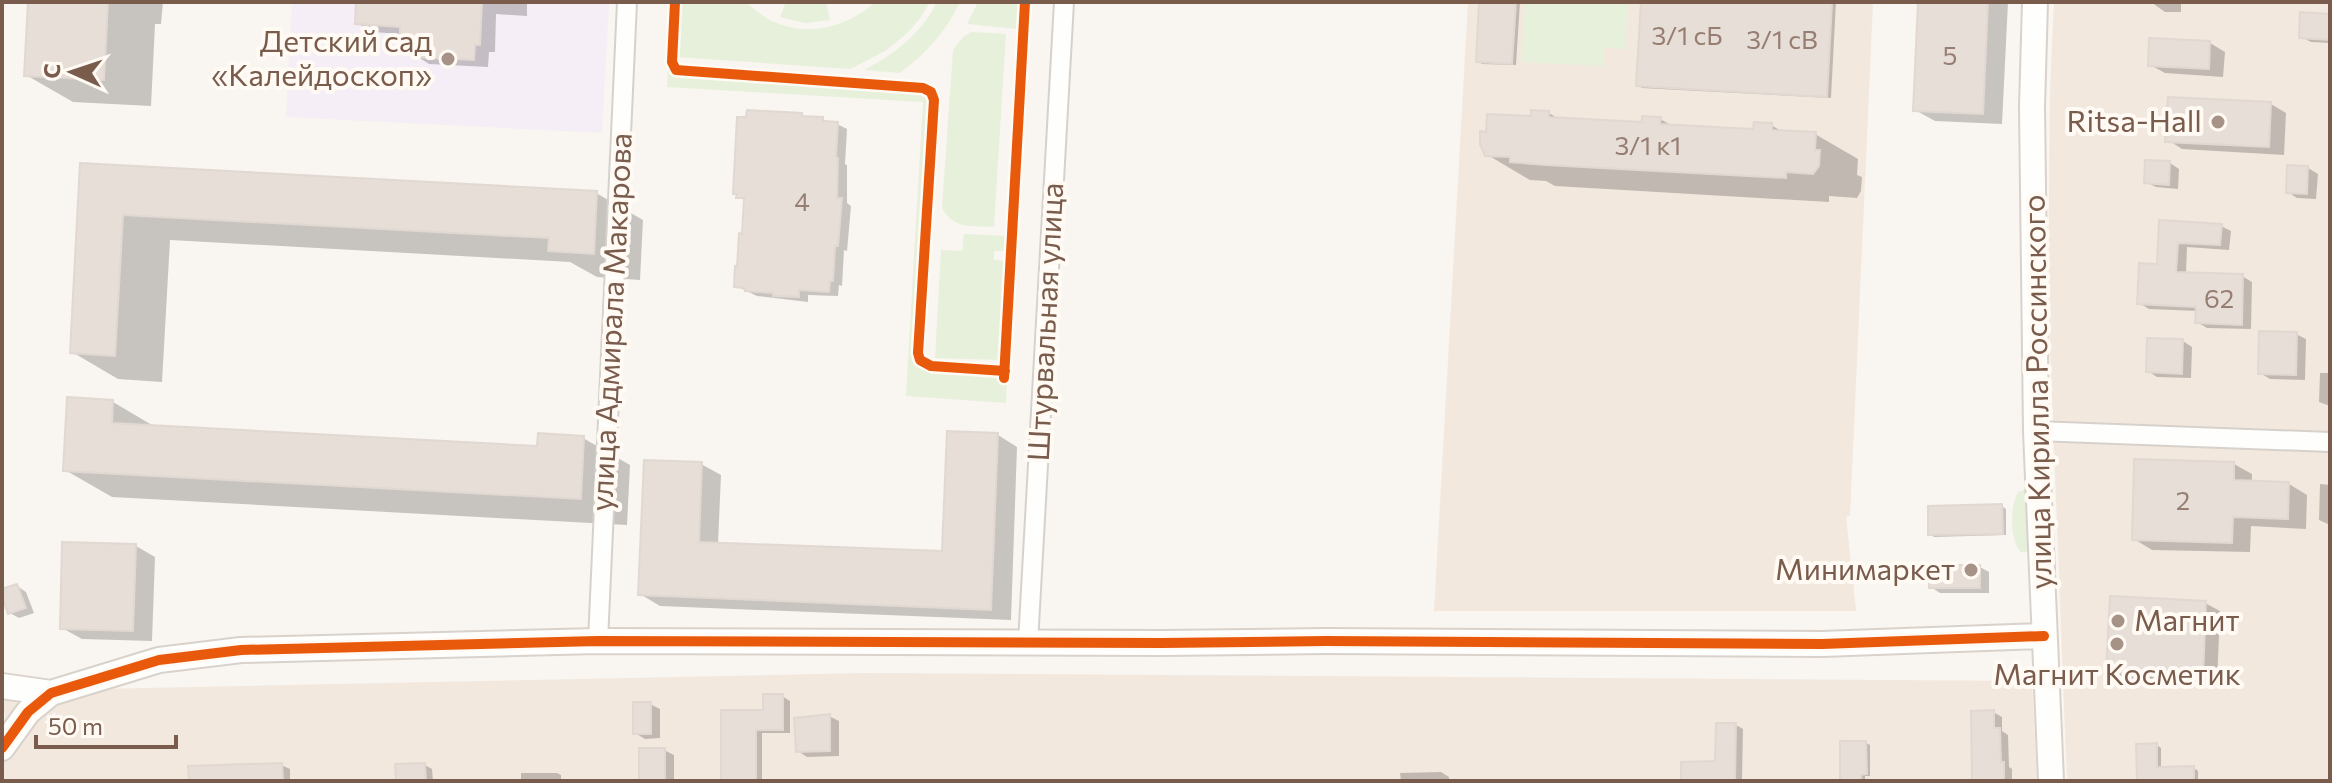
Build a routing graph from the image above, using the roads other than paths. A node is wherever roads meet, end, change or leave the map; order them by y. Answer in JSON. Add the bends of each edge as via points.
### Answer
{"nodes":[{"id":1,"x":627,"y":2,"type":"edge"},
{"id":2,"x":1064,"y":2,"type":"edge"},
{"id":3,"x":2035,"y":2,"type":"edge"},
{"id":4,"x":2036,"y":431,"type":"junction"},
{"id":5,"x":2330,"y":442,"type":"edge"},
{"id":6,"x":2044,"y":636,"type":"junction"},
{"id":7,"x":598,"y":641,"type":"junction"},
{"id":8,"x":1028,"y":643,"type":"junction"},
{"id":9,"x":2,"y":686,"type":"edge"},
{"id":10,"x":51,"y":693,"type":"junction"},
{"id":11,"x":2,"y":748,"type":"edge"},
{"id":12,"x":2051,"y":781,"type":"edge"}],
"edges":[{"from":1,"to":7,"type":"street","name":"улица Адмирала Макарова"},
{"from":2,"to":8,"type":"street","name":"Штурвальная улица"},
{"from":3,"to":4,"type":"street","name":"улица Кирилла Россинского"},
{"from":4,"to":5,"type":"street"},
{"from":4,"to":6,"type":"street","name":"улица Кирилла Россинского"},
{"from":6,"to":8,"type":"street","via":[[1822,644]]},
{"from":6,"to":12,"type":"street","name":"улица Кирилла Россинского"},
{"from":7,"to":8,"type":"street"},
{"from":7,"to":10,"type":"street","via":[[241,650],[159,660]]},
{"from":9,"to":10,"type":"street"},
{"from":10,"to":11,"type":"street","via":[[28,712]]}]}
